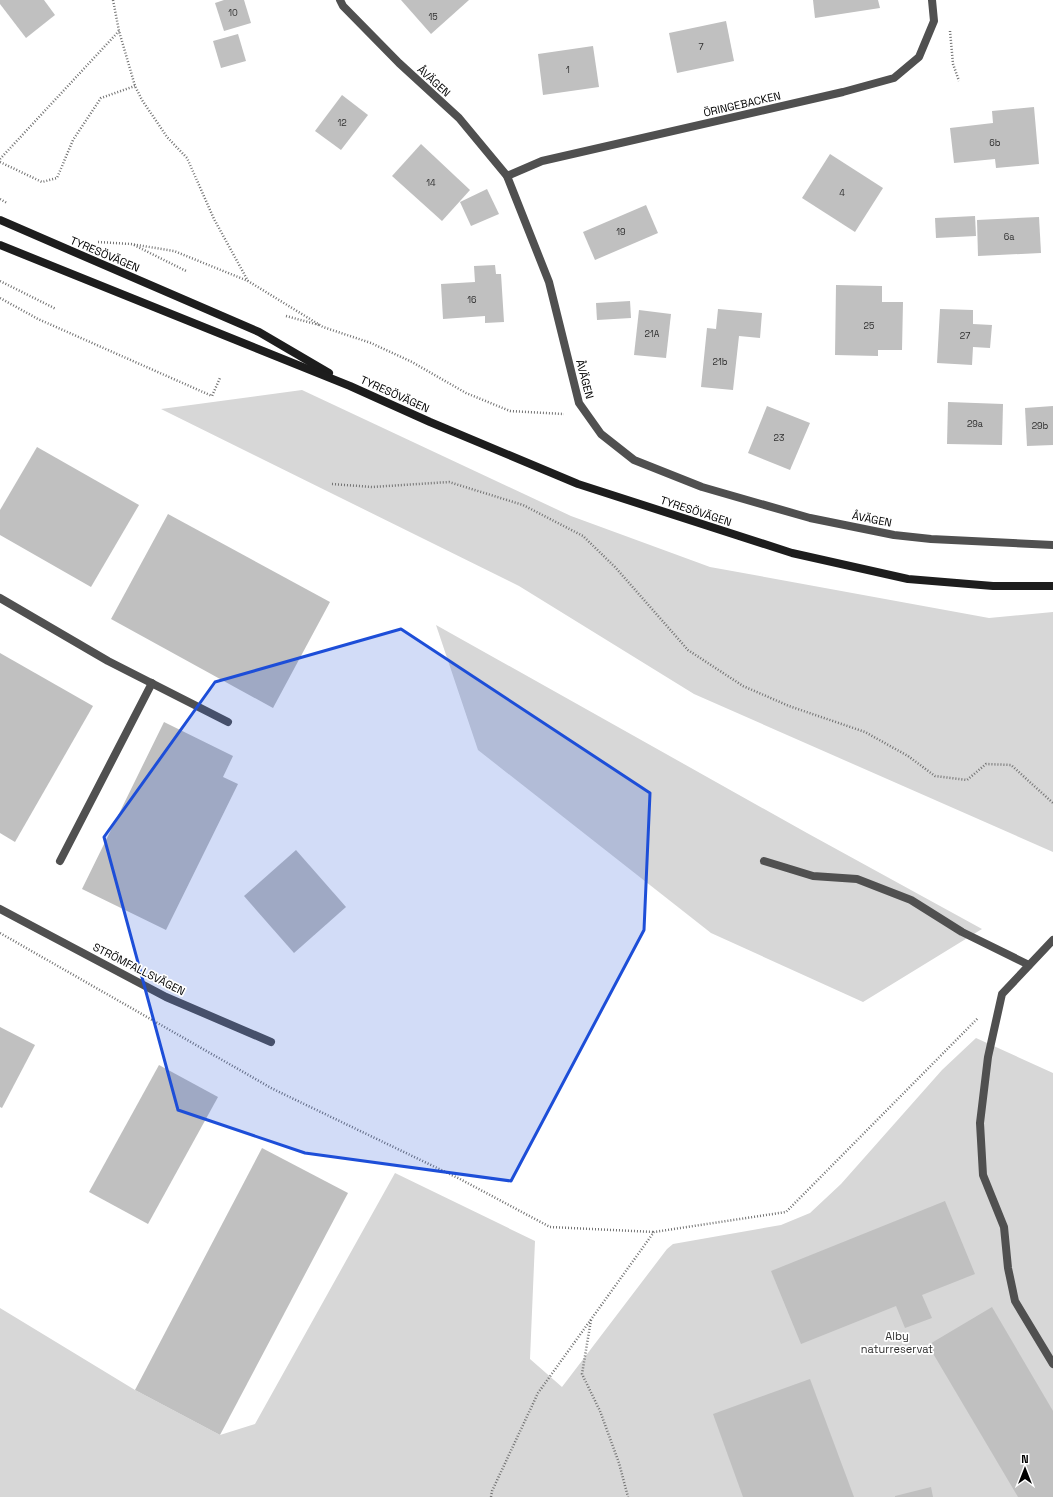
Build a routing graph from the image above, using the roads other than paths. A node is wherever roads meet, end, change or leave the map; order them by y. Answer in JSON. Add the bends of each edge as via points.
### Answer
{"nodes":[{"id":1,"x":340,"y":0,"type":"edge"},
{"id":2,"x":932,"y":0,"type":"edge"},
{"id":3,"x":507,"y":176,"type":"junction"},
{"id":4,"x":0,"y":220,"type":"edge"},
{"id":5,"x":0,"y":245,"type":"edge"},
{"id":6,"x":350,"y":386,"type":"junction"},
{"id":7,"x":1053,"y":545,"type":"edge"},
{"id":8,"x":1053,"y":586,"type":"edge"},
{"id":9,"x":0,"y":598,"type":"edge"},
{"id":10,"x":152,"y":683,"type":"junction"},
{"id":11,"x":228,"y":722,"type":"dead end"},
{"id":12,"x":60,"y":861,"type":"dead end"},
{"id":13,"x":764,"y":861,"type":"dead end"},
{"id":14,"x":0,"y":909,"type":"edge"},
{"id":15,"x":1053,"y":940,"type":"edge"},
{"id":16,"x":1029,"y":965,"type":"junction"},
{"id":17,"x":271,"y":1042,"type":"dead end"},
{"id":18,"x":1053,"y":1364,"type":"edge"}],
"edges":[{"from":1,"to":3,"type":"street","name":"ÅVÄGEN","via":[[399,63],[459,118]]},
{"from":2,"to":3,"type":"street","name":"ÖRINGEBACKEN","via":[[934,21],[919,56],[894,78],[542,161]]},
{"from":3,"to":7,"type":"street","name":"ÅVÄGEN","via":[[549,282],[579,403],[601,434],[634,460],[702,487],[810,518],[894,535]]},
{"from":4,"to":6,"type":"main road","name":"TYRESÖVÄGEN","via":[[259,332]]},
{"from":5,"to":6,"type":"main road","name":"TYRESÖVÄGEN"},
{"from":6,"to":8,"type":"main road","name":"TYRESÖVÄGEN","via":[[578,484],[792,553],[908,579],[993,586]]},
{"from":9,"to":10,"type":"street","via":[[108,661]]},
{"from":10,"to":11,"type":"street"},
{"from":10,"to":12,"type":"street"},
{"from":13,"to":16,"type":"street","via":[[813,876],[857,879],[904,897],[962,932]]},
{"from":14,"to":17,"type":"street","name":"STRÖMFALLSVÄGEN","via":[[166,997]]},
{"from":15,"to":16,"type":"street"},
{"from":16,"to":18,"type":"street","via":[[1002,994],[988,1057],[980,1123],[983,1175],[1004,1227],[1008,1268],[1015,1301]]}]}
